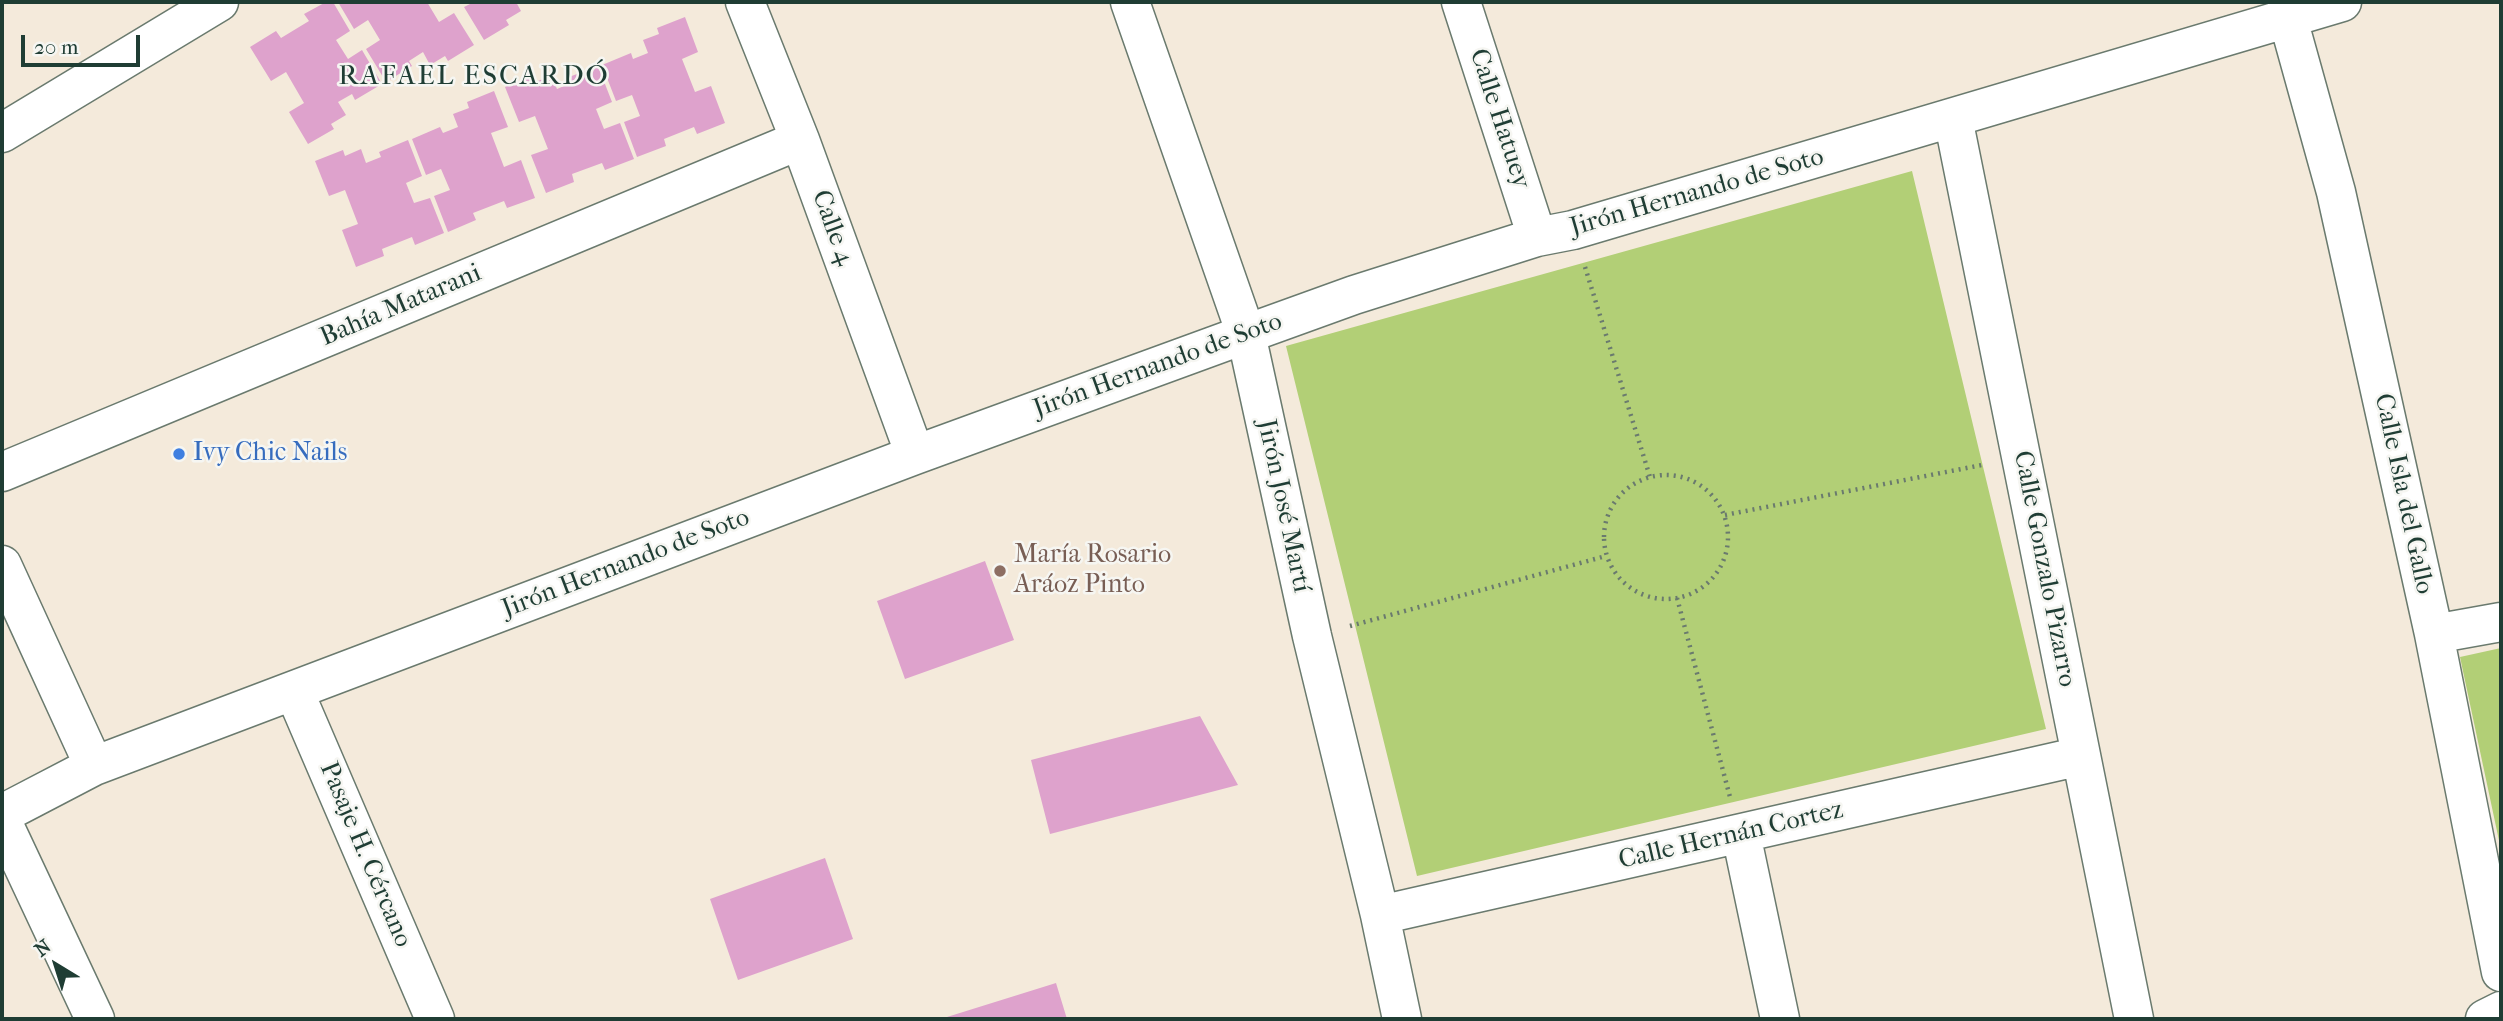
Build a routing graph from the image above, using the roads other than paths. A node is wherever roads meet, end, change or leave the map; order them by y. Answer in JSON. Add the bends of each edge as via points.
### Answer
{"nodes":[{"id":1,"x":219,"y":2,"type":"edge"},
{"id":2,"x":745,"y":2,"type":"edge"},
{"id":3,"x":1130,"y":2,"type":"edge"},
{"id":4,"x":1461,"y":2,"type":"edge"},
{"id":5,"x":2342,"y":2,"type":"edge"},
{"id":6,"x":2288,"y":19,"type":"junction"},
{"id":7,"x":1953,"y":118,"type":"junction"},
{"id":8,"x":2,"y":133,"type":"edge"},
{"id":9,"x":800,"y":141,"type":"junction"},
{"id":10,"x":1555,"y":233,"type":"junction"},
{"id":11,"x":1246,"y":334,"type":"junction"},
{"id":12,"x":915,"y":455,"type":"junction"},
{"id":13,"x":2,"y":472,"type":"edge"},
{"id":14,"x":2,"y":565,"type":"edge"},
{"id":15,"x":2501,"y":622,"type":"edge"},
{"id":16,"x":2434,"y":634,"type":"junction"},
{"id":17,"x":294,"y":691,"type":"junction"},
{"id":18,"x":2081,"y":756,"type":"junction"},
{"id":19,"x":94,"y":766,"type":"junction"},
{"id":20,"x":2,"y":814,"type":"edge"},
{"id":21,"x":2,"y":821,"type":"edge"},
{"id":22,"x":1741,"y":834,"type":"junction"},
{"id":23,"x":1380,"y":915,"type":"junction"},
{"id":24,"x":2501,"y":972,"type":"edge"},
{"id":25,"x":2501,"y":1011,"type":"edge"},
{"id":26,"x":94,"y":1019,"type":"edge"},
{"id":27,"x":435,"y":1019,"type":"edge"},
{"id":28,"x":1402,"y":1019,"type":"edge"},
{"id":29,"x":1780,"y":1019,"type":"edge"},
{"id":30,"x":2134,"y":1019,"type":"edge"},
{"id":31,"x":2485,"y":1019,"type":"edge"}],
"edges":[{"from":1,"to":8,"type":"street"},
{"from":2,"to":9,"type":"street","name":"Calle 4"},
{"from":3,"to":11,"type":"street","name":"Jirón José Martí"},
{"from":4,"to":10,"type":"street","name":"Calle Hatuey"},
{"from":5,"to":6,"type":"street","name":"Jirón Hernando de Soto"},
{"from":6,"to":7,"type":"street","name":"Jirón Hernando de Soto"},
{"from":6,"to":16,"type":"street","name":"Calle Isla del Gallo","via":[[2336,192]]},
{"from":7,"to":10,"type":"street","name":"Jirón Hernando de Soto"},
{"from":7,"to":18,"type":"street","name":"Calle Gonzalo Pizarro"},
{"from":9,"to":12,"type":"street","name":"Calle 4"},
{"from":9,"to":13,"type":"street","name":"Bahía Matarani"},
{"from":10,"to":11,"type":"street","name":"Jirón Hernando de Soto","via":[[1354,295]]},
{"from":11,"to":12,"type":"street","name":"Jirón Hernando de Soto"},
{"from":11,"to":23,"type":"street","name":"Jirón José Martí","via":[[1312,636]]},
{"from":12,"to":17,"type":"street","name":"Jirón Hernando de Soto"},
{"from":14,"to":19,"type":"street"},
{"from":15,"to":16,"type":"street"},
{"from":16,"to":24,"type":"street","name":"Calle Isla del Gallo"},
{"from":17,"to":19,"type":"street","name":"Jirón Hernando de Soto"},
{"from":17,"to":27,"type":"street","name":"Pasaje H. Cércano"},
{"from":18,"to":22,"type":"street","name":"Calle Hernán Cortez"},
{"from":18,"to":30,"type":"street","name":"Calle Gonzalo Pizarro"},
{"from":19,"to":20,"type":"street","name":"Jirón Hernando de Soto"},
{"from":21,"to":26,"type":"street"},
{"from":22,"to":23,"type":"street","name":"Calle Hernán Cortez"},
{"from":22,"to":29,"type":"street"},
{"from":23,"to":28,"type":"street","name":"Jirón José Martí"},
{"from":25,"to":31,"type":"street"}]}
